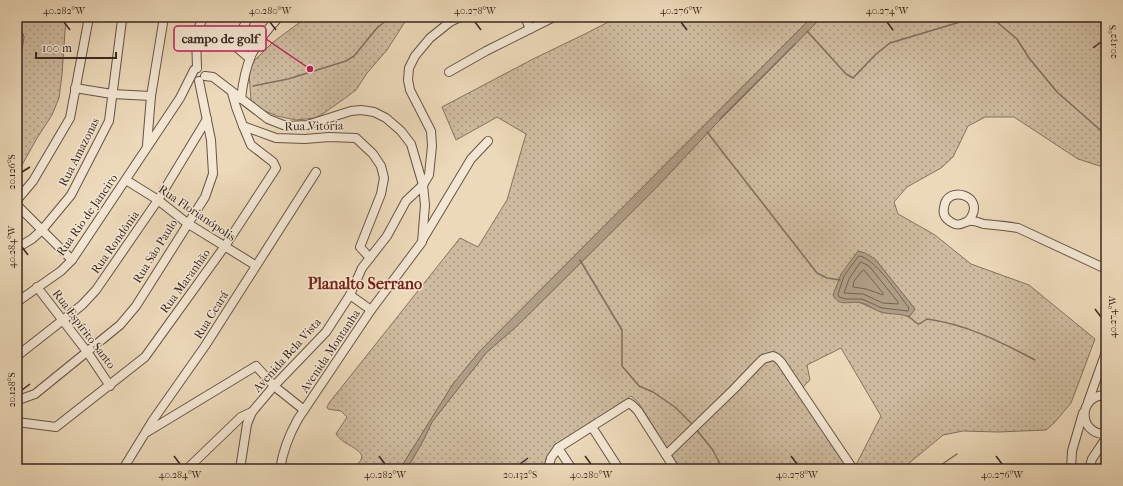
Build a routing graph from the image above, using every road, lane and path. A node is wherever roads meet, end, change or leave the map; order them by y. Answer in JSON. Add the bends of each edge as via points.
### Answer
{"nodes":[{"id":1,"x":89,"y":17,"type":"edge"},
{"id":2,"x":164,"y":17,"type":"edge"},
{"id":3,"x":203,"y":17,"type":"edge"},
{"id":4,"x":248,"y":17,"type":"edge"},
{"id":5,"x":280,"y":17,"type":"edge"},
{"id":6,"x":460,"y":17,"type":"edge"},
{"id":7,"x":524,"y":17,"type":"edge"},
{"id":8,"x":554,"y":17,"type":"edge"},
{"id":9,"x":122,"y":20,"type":"dead end"},
{"id":10,"x":530,"y":29,"type":"junction"},
{"id":11,"x":249,"y":58,"type":"junction"},
{"id":12,"x":194,"y":70,"type":"junction"},
{"id":13,"x":449,"y":72,"type":"dead end"},
{"id":14,"x":200,"y":79,"type":"junction"},
{"id":15,"x":75,"y":88,"type":"junction"},
{"id":16,"x":232,"y":93,"type":"junction"},
{"id":17,"x":112,"y":94,"type":"junction"},
{"id":18,"x":151,"y":96,"type":"junction"},
{"id":19,"x":180,"y":98,"type":"junction"},
{"id":20,"x":241,"y":99,"type":"junction"},
{"id":21,"x":207,"y":119,"type":"junction"},
{"id":22,"x":149,"y":121,"type":"junction"},
{"id":23,"x":243,"y":126,"type":"junction"},
{"id":24,"x":160,"y":127,"type":"junction"},
{"id":25,"x":488,"y":141,"type":"dead end"},
{"id":26,"x":147,"y":146,"type":"junction"},
{"id":27,"x":430,"y":167,"type":"junction"},
{"id":28,"x":419,"y":168,"type":"junction"},
{"id":29,"x":316,"y":172,"type":"dead end"},
{"id":30,"x":126,"y":180,"type":"junction"},
{"id":31,"x":423,"y":185,"type":"junction"},
{"id":32,"x":17,"y":200,"type":"edge"},
{"id":33,"x":158,"y":200,"type":"junction"},
{"id":34,"x":17,"y":205,"type":"edge"},
{"id":35,"x":969,"y":220,"type":"dead end"},
{"id":36,"x":187,"y":223,"type":"junction"},
{"id":37,"x":42,"y":230,"type":"junction"},
{"id":38,"x":422,"y":242,"type":"junction"},
{"id":39,"x":225,"y":246,"type":"junction"},
{"id":40,"x":17,"y":248,"type":"edge"},
{"id":41,"x":370,"y":258,"type":"junction"},
{"id":42,"x":72,"y":260,"type":"junction"},
{"id":43,"x":256,"y":266,"type":"junction"},
{"id":44,"x":1106,"y":269,"type":"edge"},
{"id":45,"x":38,"y":287,"type":"junction"},
{"id":46,"x":350,"y":295,"type":"junction"},
{"id":47,"x":17,"y":302,"type":"edge"},
{"id":48,"x":372,"y":310,"type":"junction"},
{"id":49,"x":64,"y":321,"type":"junction"},
{"id":50,"x":1106,"y":352,"type":"edge"},
{"id":51,"x":88,"y":353,"type":"junction"},
{"id":52,"x":17,"y":356,"type":"edge"},
{"id":53,"x":110,"y":386,"type":"junction"},
{"id":54,"x":274,"y":386,"type":"junction"},
{"id":55,"x":1106,"y":395,"type":"edge"},
{"id":56,"x":17,"y":400,"type":"edge"},
{"id":57,"x":1088,"y":403,"type":"junction"},
{"id":58,"x":304,"y":410,"type":"junction"},
{"id":59,"x":252,"y":412,"type":"junction"},
{"id":60,"x":1084,"y":412,"type":"junction"},
{"id":61,"x":17,"y":422,"type":"edge"},
{"id":62,"x":592,"y":427,"type":"junction"},
{"id":63,"x":146,"y":432,"type":"junction"},
{"id":64,"x":1106,"y":434,"type":"edge"},
{"id":65,"x":1106,"y":438,"type":"edge"},
{"id":66,"x":558,"y":448,"type":"junction"},
{"id":67,"x":666,"y":455,"type":"junction"},
{"id":68,"x":123,"y":469,"type":"edge"},
{"id":69,"x":187,"y":469,"type":"edge"},
{"id":70,"x":240,"y":469,"type":"edge"},
{"id":71,"x":280,"y":469,"type":"edge"},
{"id":72,"x":548,"y":469,"type":"edge"},
{"id":73,"x":572,"y":469,"type":"edge"},
{"id":74,"x":619,"y":469,"type":"edge"},
{"id":75,"x":675,"y":469,"type":"edge"},
{"id":76,"x":853,"y":469,"type":"edge"},
{"id":77,"x":1071,"y":469,"type":"edge"},
{"id":78,"x":1089,"y":469,"type":"edge"}],
"edges":[{"from":1,"to":15,"type":"street"},
{"from":2,"to":18,"type":"street","name":"Rua Rio de Janeiro"},
{"from":3,"to":12,"type":"street","via":[[196,35]]},
{"from":4,"to":11,"type":"street","via":[[235,46]]},
{"from":5,"to":11,"type":"street","via":[[264,33]]},
{"from":6,"to":27,"type":"street","via":[[430,38],[409,68],[410,90],[431,131]]},
{"from":7,"to":10,"type":"street"},
{"from":8,"to":10,"type":"street"},
{"from":9,"to":17,"type":"street","name":"Rua Amazonas"},
{"from":10,"to":13,"type":"street"},
{"from":11,"to":20,"type":"street"},
{"from":12,"to":14,"type":"street","via":[[193,78]]},
{"from":12,"to":14,"type":"street","via":[[204,70]]},
{"from":12,"to":19,"type":"street","name":"Rua Rio de Janeiro"},
{"from":14,"to":16,"type":"street","via":[[213,77]]},
{"from":14,"to":19,"type":"street","name":"Rua Rio de Janeiro"},
{"from":14,"to":21,"type":"street","name":"Rua São Paulo"},
{"from":15,"to":17,"type":"street"},
{"from":15,"to":32,"type":"street","via":[[70,118],[33,181]]},
{"from":16,"to":20,"type":"street"},
{"from":16,"to":23,"type":"street"},
{"from":17,"to":18,"type":"street"},
{"from":17,"to":37,"type":"street","name":"Rua Amazonas","via":[[109,121],[71,195]]},
{"from":18,"to":22,"type":"street","name":"Rua Rio de Janeiro"},
{"from":19,"to":24,"type":"street","name":"Rua Rio de Janeiro"},
{"from":20,"to":28,"type":"street","via":[[268,119],[286,126],[307,126],[351,110],[374,112],[386,118],[412,144]]},
{"from":21,"to":33,"type":"street","name":"Rua Rondônia"},
{"from":21,"to":36,"type":"street","name":"Rua São Paulo","via":[[213,174],[205,197]]},
{"from":22,"to":24,"type":"street"},
{"from":22,"to":26,"type":"street","name":"Rua Rio de Janeiro"},
{"from":23,"to":39,"type":"street","name":"Rua Maranhão","via":[[251,145],[273,162],[276,168]]},
{"from":23,"to":41,"type":"street","name":"Rua Vitória","via":[[276,138],[356,138],[373,154],[381,166],[384,178],[381,194],[360,247]]},
{"from":24,"to":26,"type":"street","name":"Rua Rio de Janeiro"},
{"from":25,"to":38,"type":"street","name":"Avenida Montanha","via":[[471,159]]},
{"from":26,"to":30,"type":"street","name":"Rua Rio de Janeiro"},
{"from":27,"to":28,"type":"street"},
{"from":27,"to":31,"type":"street"},
{"from":28,"to":31,"type":"street"},
{"from":29,"to":43,"type":"street","name":"Rua Ceará"},
{"from":30,"to":33,"type":"street","name":"Rua Florianópolis"},
{"from":30,"to":42,"type":"street","name":"Rua Rio de Janeiro"},
{"from":31,"to":38,"type":"street","via":[[425,205]]},
{"from":31,"to":41,"type":"street","name":"Avenida Bela Vista","via":[[406,201],[387,236]]},
{"from":33,"to":36,"type":"street","name":"Rua Florianópolis"},
{"from":33,"to":49,"type":"street","name":"Rua Rondônia","via":[[96,290]]},
{"from":34,"to":37,"type":"street"},
{"from":35,"to":44,"type":"street","via":[[1018,228]]},
{"from":36,"to":39,"type":"street","name":"Rua Florianópolis"},
{"from":36,"to":51,"type":"street","name":"Rua São Paulo","via":[[136,306],[120,325]]},
{"from":37,"to":40,"type":"street","name":"Rua Amazonas"},
{"from":37,"to":42,"type":"street"},
{"from":38,"to":48,"type":"street","name":"Avenida Montanha"},
{"from":39,"to":43,"type":"street","name":"Rua Florianópolis"},
{"from":39,"to":53,"type":"street","name":"Rua Maranhão","via":[[145,357]]},
{"from":41,"to":46,"type":"street","name":"Avenida Bela Vista","via":[[362,268]]},
{"from":42,"to":45,"type":"street","name":"Rua Rio de Janeiro"},
{"from":43,"to":63,"type":"street","name":"Rua Ceará"},
{"from":45,"to":47,"type":"street","name":"Rua Rio de Janeiro"},
{"from":45,"to":49,"type":"street","name":"Rua Espírito Santo"},
{"from":46,"to":48,"type":"street"},
{"from":46,"to":54,"type":"street","name":"Avenida Bela Vista","via":[[326,332]]},
{"from":48,"to":58,"type":"street","name":"Avenida Montanha"},
{"from":49,"to":51,"type":"street","name":"Rua Espírito Santo"},
{"from":49,"to":52,"type":"street","name":"Rua Rondônia"},
{"from":50,"to":57,"type":"street"},
{"from":51,"to":53,"type":"street","name":"Rua Espírito Santo"},
{"from":51,"to":56,"type":"street","name":"Rua São Paulo","via":[[35,394]]},
{"from":53,"to":61,"type":"street","name":"Rua Maranhão","via":[[56,427]]},
{"from":54,"to":58,"type":"street"},
{"from":54,"to":59,"type":"street","name":"Avenida Bela Vista"},
{"from":54,"to":63,"type":"street","via":[[256,366]]},
{"from":55,"to":57,"type":"street","via":[[1093,398]]},
{"from":57,"to":60,"type":"street"},
{"from":58,"to":71,"type":"street","name":"Avenida Montanha","via":[[289,436]]},
{"from":59,"to":69,"type":"street","via":[[240,417]]},
{"from":59,"to":70,"type":"street","name":"Avenida Bela Vista"},
{"from":60,"to":64,"type":"street","via":[[1090,428]]},
{"from":60,"to":77,"type":"street","via":[[1072,451]]},
{"from":62,"to":66,"type":"street"},
{"from":62,"to":67,"type":"street","via":[[628,403],[631,404]]},
{"from":62,"to":74,"type":"street"},
{"from":63,"to":68,"type":"street","name":"Rua Ceará"},
{"from":65,"to":78,"type":"street","via":[[1092,459]]},
{"from":66,"to":72,"type":"street","via":[[551,458]]},
{"from":66,"to":73,"type":"street"},
{"from":67,"to":75,"type":"street"},
{"from":67,"to":76,"type":"street","via":[[760,362],[768,356],[773,356],[781,362]]}]}
